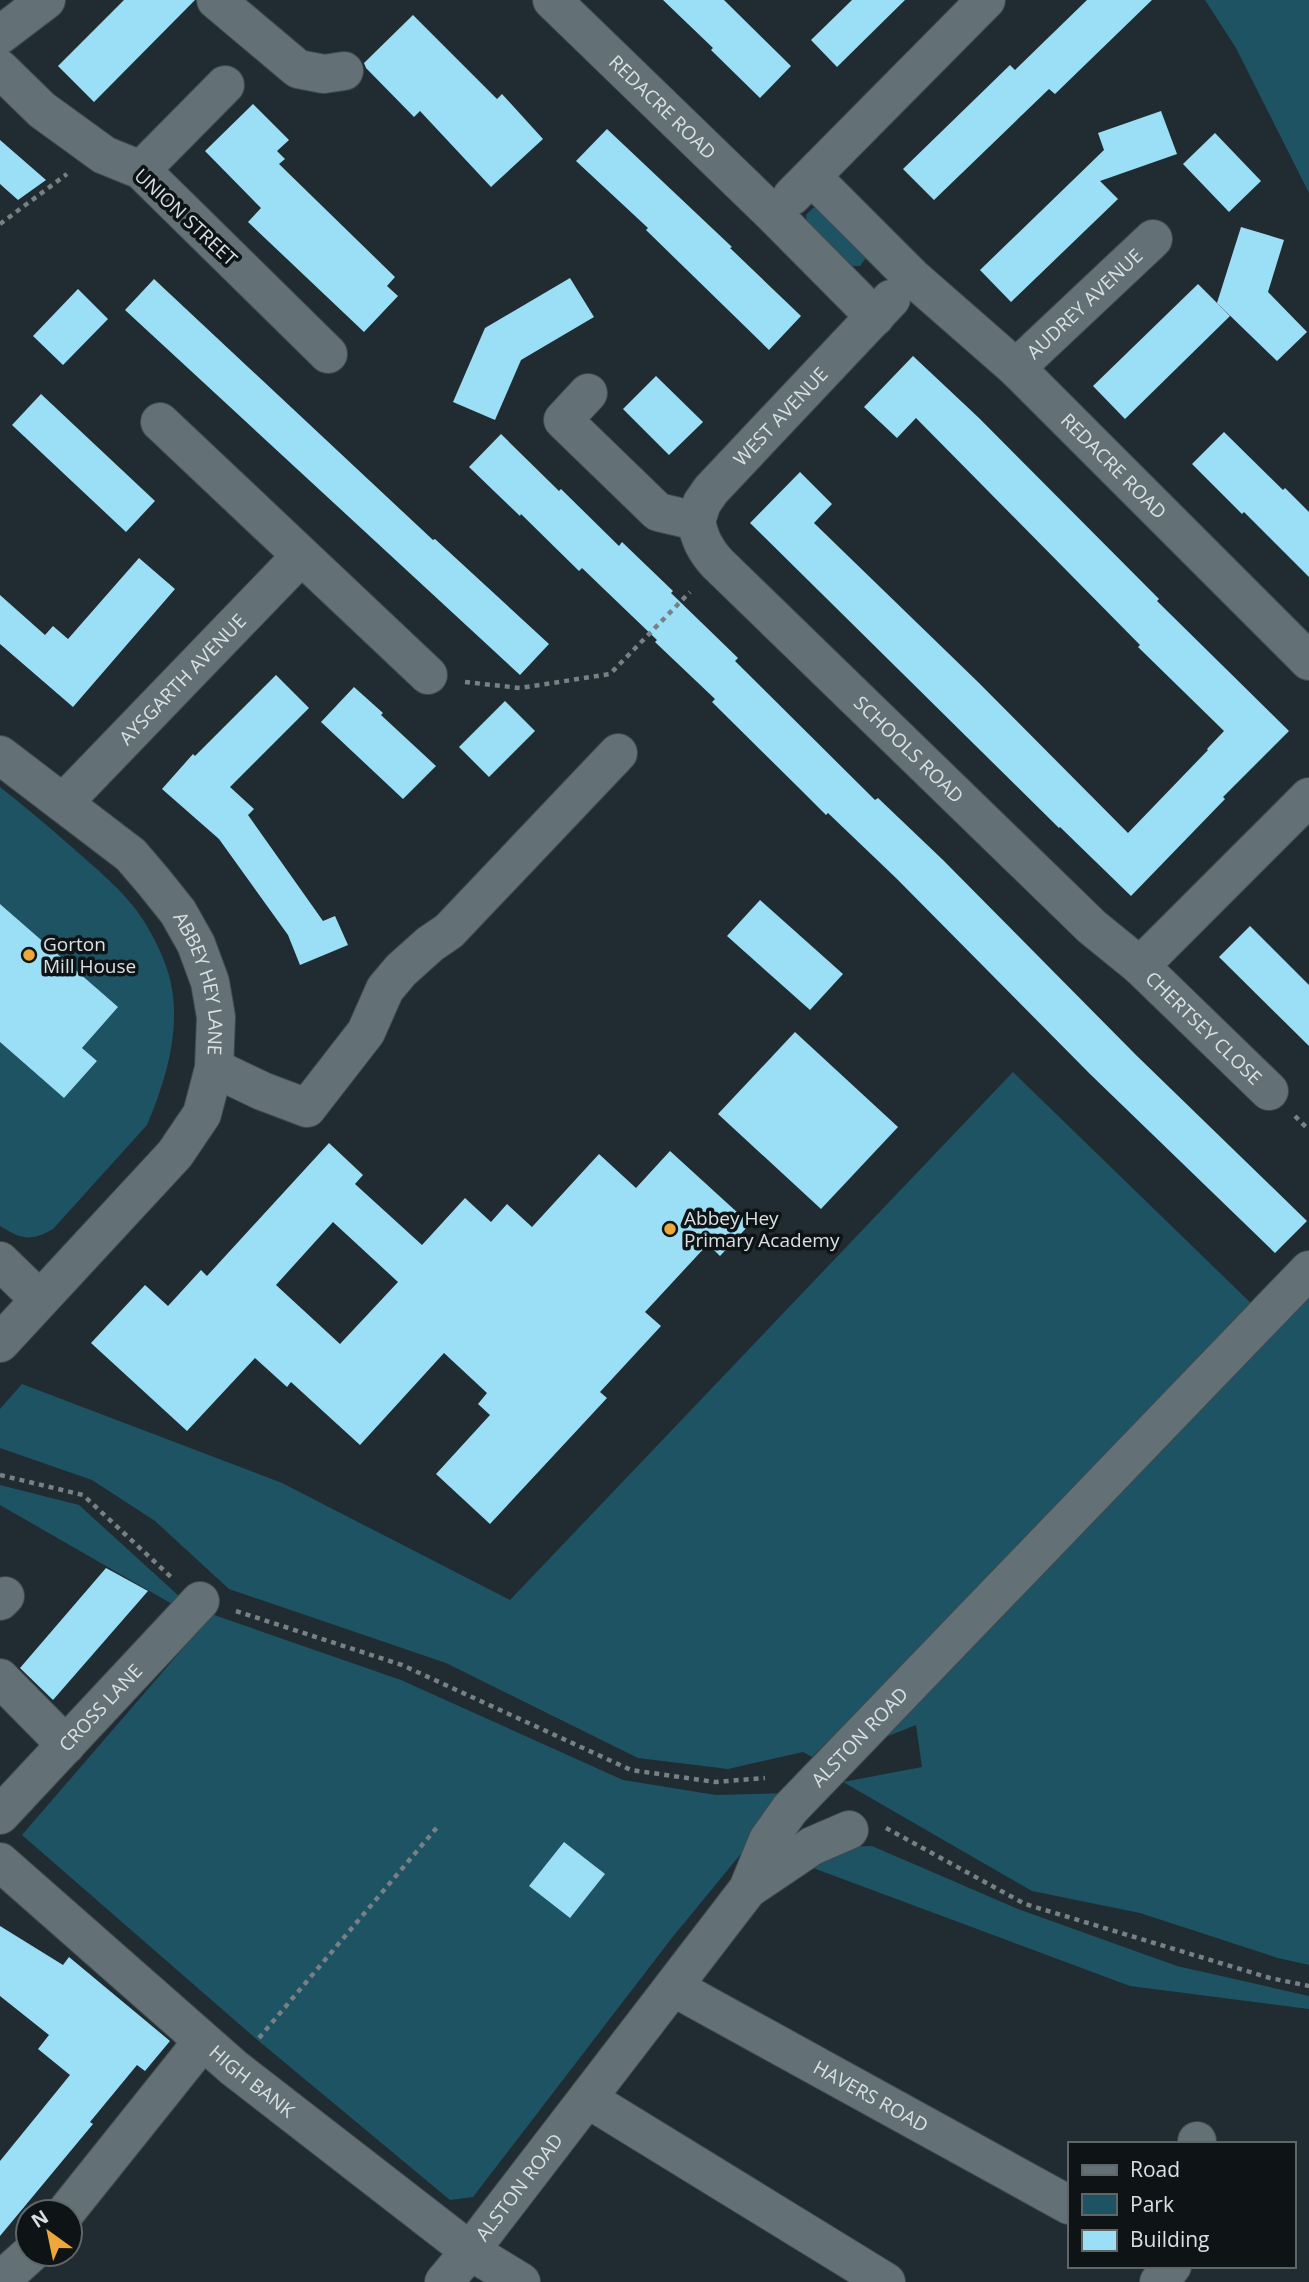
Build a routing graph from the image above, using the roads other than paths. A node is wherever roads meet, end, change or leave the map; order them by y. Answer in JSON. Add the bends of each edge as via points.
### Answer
{"nodes":[{"id":1,"x":46,"y":0,"type":"edge"},
{"id":2,"x":216,"y":0,"type":"edge"},
{"id":3,"x":552,"y":0,"type":"edge"},
{"id":4,"x":986,"y":0,"type":"edge"},
{"id":5,"x":0,"y":35,"type":"edge"},
{"id":6,"x":0,"y":69,"type":"edge"},
{"id":7,"x":344,"y":71,"type":"dead end"},
{"id":8,"x":225,"y":85,"type":"dead end"},
{"id":9,"x":141,"y":170,"type":"junction"},
{"id":10,"x":812,"y":177,"type":"junction"},
{"id":11,"x":773,"y":215,"type":"junction"},
{"id":12,"x":1153,"y":239,"type":"dead end"},
{"id":13,"x":912,"y":277,"type":"junction"},
{"id":14,"x":875,"y":317,"type":"junction"},
{"id":15,"x":328,"y":354,"type":"dead end"},
{"id":16,"x":1016,"y":368,"type":"junction"},
{"id":17,"x":589,"y":393,"type":"dead end"},
{"id":18,"x":160,"y":422,"type":"dead end"},
{"id":19,"x":696,"y":522,"type":"junction"},
{"id":20,"x":301,"y":556,"type":"junction"},
{"id":21,"x":1309,"y":661,"type":"edge"},
{"id":22,"x":428,"y":675,"type":"road end"},
{"id":23,"x":618,"y":753,"type":"dead end"},
{"id":24,"x":0,"y":755,"type":"edge"},
{"id":25,"x":1309,"y":797,"type":"edge"},
{"id":26,"x":63,"y":803,"type":"junction"},
{"id":27,"x":1140,"y":966,"type":"junction"},
{"id":28,"x":214,"y":1068,"type":"junction"},
{"id":29,"x":1269,"y":1091,"type":"dead end"},
{"id":30,"x":0,"y":1261,"type":"edge"},
{"id":31,"x":1309,"y":1270,"type":"edge"},
{"id":32,"x":39,"y":1299,"type":"junction"},
{"id":33,"x":0,"y":1342,"type":"edge"},
{"id":34,"x":200,"y":1601,"type":"road end"},
{"id":35,"x":0,"y":1678,"type":"edge"},
{"id":36,"x":66,"y":1745,"type":"junction"},
{"id":37,"x":0,"y":1815,"type":"edge"},
{"id":38,"x":849,"y":1830,"type":"road end"},
{"id":39,"x":0,"y":1862,"type":"edge"},
{"id":40,"x":748,"y":1889,"type":"junction"},
{"id":41,"x":673,"y":1987,"type":"junction"},
{"id":42,"x":202,"y":2042,"type":"junction"},
{"id":43,"x":587,"y":2099,"type":"junction"},
{"id":44,"x":77,"y":2198,"type":"edge"},
{"id":45,"x":1068,"y":2204,"type":"edge"},
{"id":46,"x":470,"y":2251,"type":"junction"},
{"id":47,"x":1170,"y":2268,"type":"edge"},
{"id":48,"x":444,"y":2282,"type":"edge"},
{"id":49,"x":521,"y":2282,"type":"edge"},
{"id":50,"x":886,"y":2282,"type":"edge"},
{"id":51,"x":1159,"y":2282,"type":"edge"}],
"edges":[{"from":1,"to":5,"type":"street"},
{"from":2,"to":7,"type":"street","via":[[298,69],[324,74]]},
{"from":3,"to":11,"type":"street","name":"REDACRE ROAD"},
{"from":4,"to":10,"type":"street"},
{"from":6,"to":9,"type":"street","name":"UNION STREET","via":[[42,110],[104,155]]},
{"from":8,"to":9,"type":"street"},
{"from":9,"to":15,"type":"street","name":"UNION STREET"},
{"from":10,"to":11,"type":"street"},
{"from":10,"to":13,"type":"street","name":"REDACRE ROAD"},
{"from":11,"to":14,"type":"street","name":"REDACRE ROAD"},
{"from":12,"to":16,"type":"street","name":"AUDREY AVENUE"},
{"from":13,"to":14,"type":"street"},
{"from":13,"to":16,"type":"street","name":"REDACRE ROAD"},
{"from":14,"to":19,"type":"street","name":"WEST AVENUE","via":[[711,490]]},
{"from":16,"to":21,"type":"street","name":"REDACRE ROAD"},
{"from":17,"to":19,"type":"street","via":[[563,420],[658,512]]},
{"from":18,"to":20,"type":"street"},
{"from":19,"to":27,"type":"street","name":"SCHOOLS ROAD","via":[[699,539],[717,563],[1092,927]]},
{"from":20,"to":22,"type":"street"},
{"from":20,"to":26,"type":"street","name":"AYSGARTH AVENUE"},
{"from":23,"to":28,"type":"street","via":[[449,931],[401,970],[385,989],[366,1032],[307,1108]]},
{"from":24,"to":26,"type":"street","name":"ABBEY HEY LANE"},
{"from":25,"to":27,"type":"street"},
{"from":26,"to":28,"type":"street","name":"ABBEY HEY LANE","via":[[131,855],[178,912],[210,982],[216,1017]]},
{"from":27,"to":29,"type":"street","name":"CHERTSEY CLOSE"},
{"from":28,"to":32,"type":"street","name":"ABBEY HEY LANE","via":[[202,1114],[176,1154]]},
{"from":30,"to":32,"type":"street"},
{"from":31,"to":40,"type":"street","name":"ALSTON ROAD","via":[[790,1810],[768,1840]]},
{"from":32,"to":33,"type":"street","name":"ABBEY HEY LANE"},
{"from":34,"to":36,"type":"street","name":"CROSS LANE"},
{"from":35,"to":36,"type":"street"},
{"from":36,"to":37,"type":"street","name":"CROSS LANE"},
{"from":38,"to":40,"type":"street","via":[[812,1846]]},
{"from":39,"to":42,"type":"street","name":"HIGH BANK"},
{"from":40,"to":41,"type":"street","name":"ALSTON ROAD"},
{"from":41,"to":43,"type":"street","name":"ALSTON ROAD"},
{"from":41,"to":45,"type":"street","name":"HAVERS ROAD"},
{"from":42,"to":44,"type":"street"},
{"from":42,"to":46,"type":"street","name":"HIGH BANK"},
{"from":43,"to":46,"type":"street","name":"ALSTON ROAD"},
{"from":43,"to":50,"type":"street"},
{"from":46,"to":48,"type":"street","name":"ALSTON ROAD"},
{"from":46,"to":49,"type":"street","name":"HIGH BANK"},
{"from":47,"to":51,"type":"street"}]}
